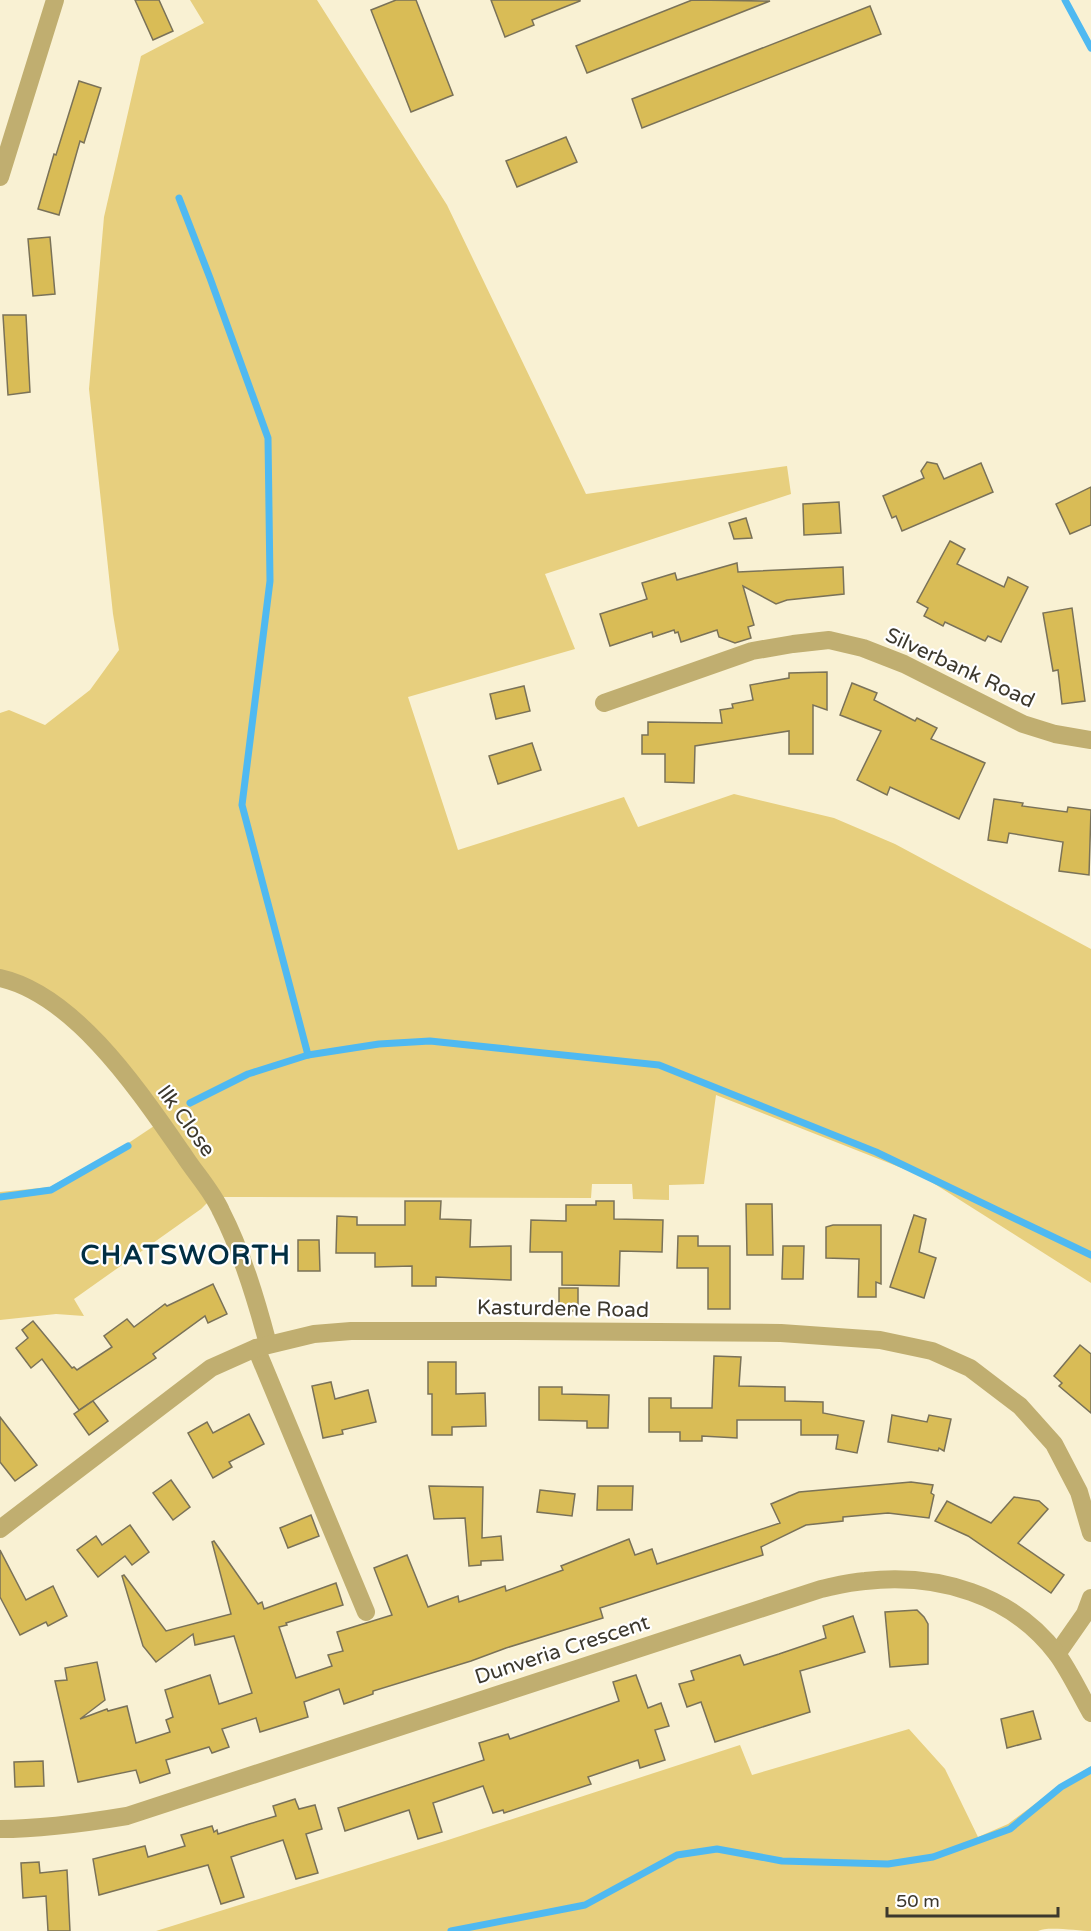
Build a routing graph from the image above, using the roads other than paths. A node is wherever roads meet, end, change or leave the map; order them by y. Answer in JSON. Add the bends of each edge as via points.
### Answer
{"nodes":[{"id":1,"x":55,"y":0,"type":"edge"},
{"id":2,"x":0,"y":177,"type":"edge"},
{"id":3,"x":604,"y":703,"type":"dead end"},
{"id":4,"x":1091,"y":740,"type":"edge"},
{"id":5,"x":0,"y":978,"type":"edge"},
{"id":6,"x":262,"y":1346,"type":"junction"},
{"id":7,"x":0,"y":1529,"type":"edge"},
{"id":8,"x":1091,"y":1533,"type":"edge"},
{"id":9,"x":1091,"y":1598,"type":"edge"},
{"id":10,"x":366,"y":1612,"type":"dead end"},
{"id":11,"x":1057,"y":1654,"type":"junction"},
{"id":12,"x":1091,"y":1713,"type":"edge"},
{"id":13,"x":0,"y":1829,"type":"edge"}],
"edges":[{"from":1,"to":2,"type":"street"},
{"from":3,"to":4,"type":"street","name":"Silverbank Road","via":[[752,651],[829,640],[904,664],[1023,724]]},
{"from":5,"to":6,"type":"street","name":"Ilk Close","via":[[41,995],[80,1024],[114,1060],[169,1135],[220,1209],[238,1250]]},
{"from":6,"to":7,"type":"street","name":"Kasturdene Road","via":[[211,1368]]},
{"from":6,"to":8,"type":"street","name":"Kasturdene Road","via":[[314,1334],[351,1331],[781,1333],[880,1340],[932,1351],[970,1368],[1011,1399],[1054,1444],[1079,1492]]},
{"from":6,"to":10,"type":"street","name":"Ilk Close"},
{"from":9,"to":11,"type":"street","via":[[1085,1614]]},
{"from":11,"to":12,"type":"street","name":"Dunveria Crescent"},
{"from":11,"to":13,"type":"street","name":"Dunveria Crescent","via":[[1022,1618],[989,1598],[917,1579],[865,1581],[820,1589],[127,1816],[34,1829]]}]}
